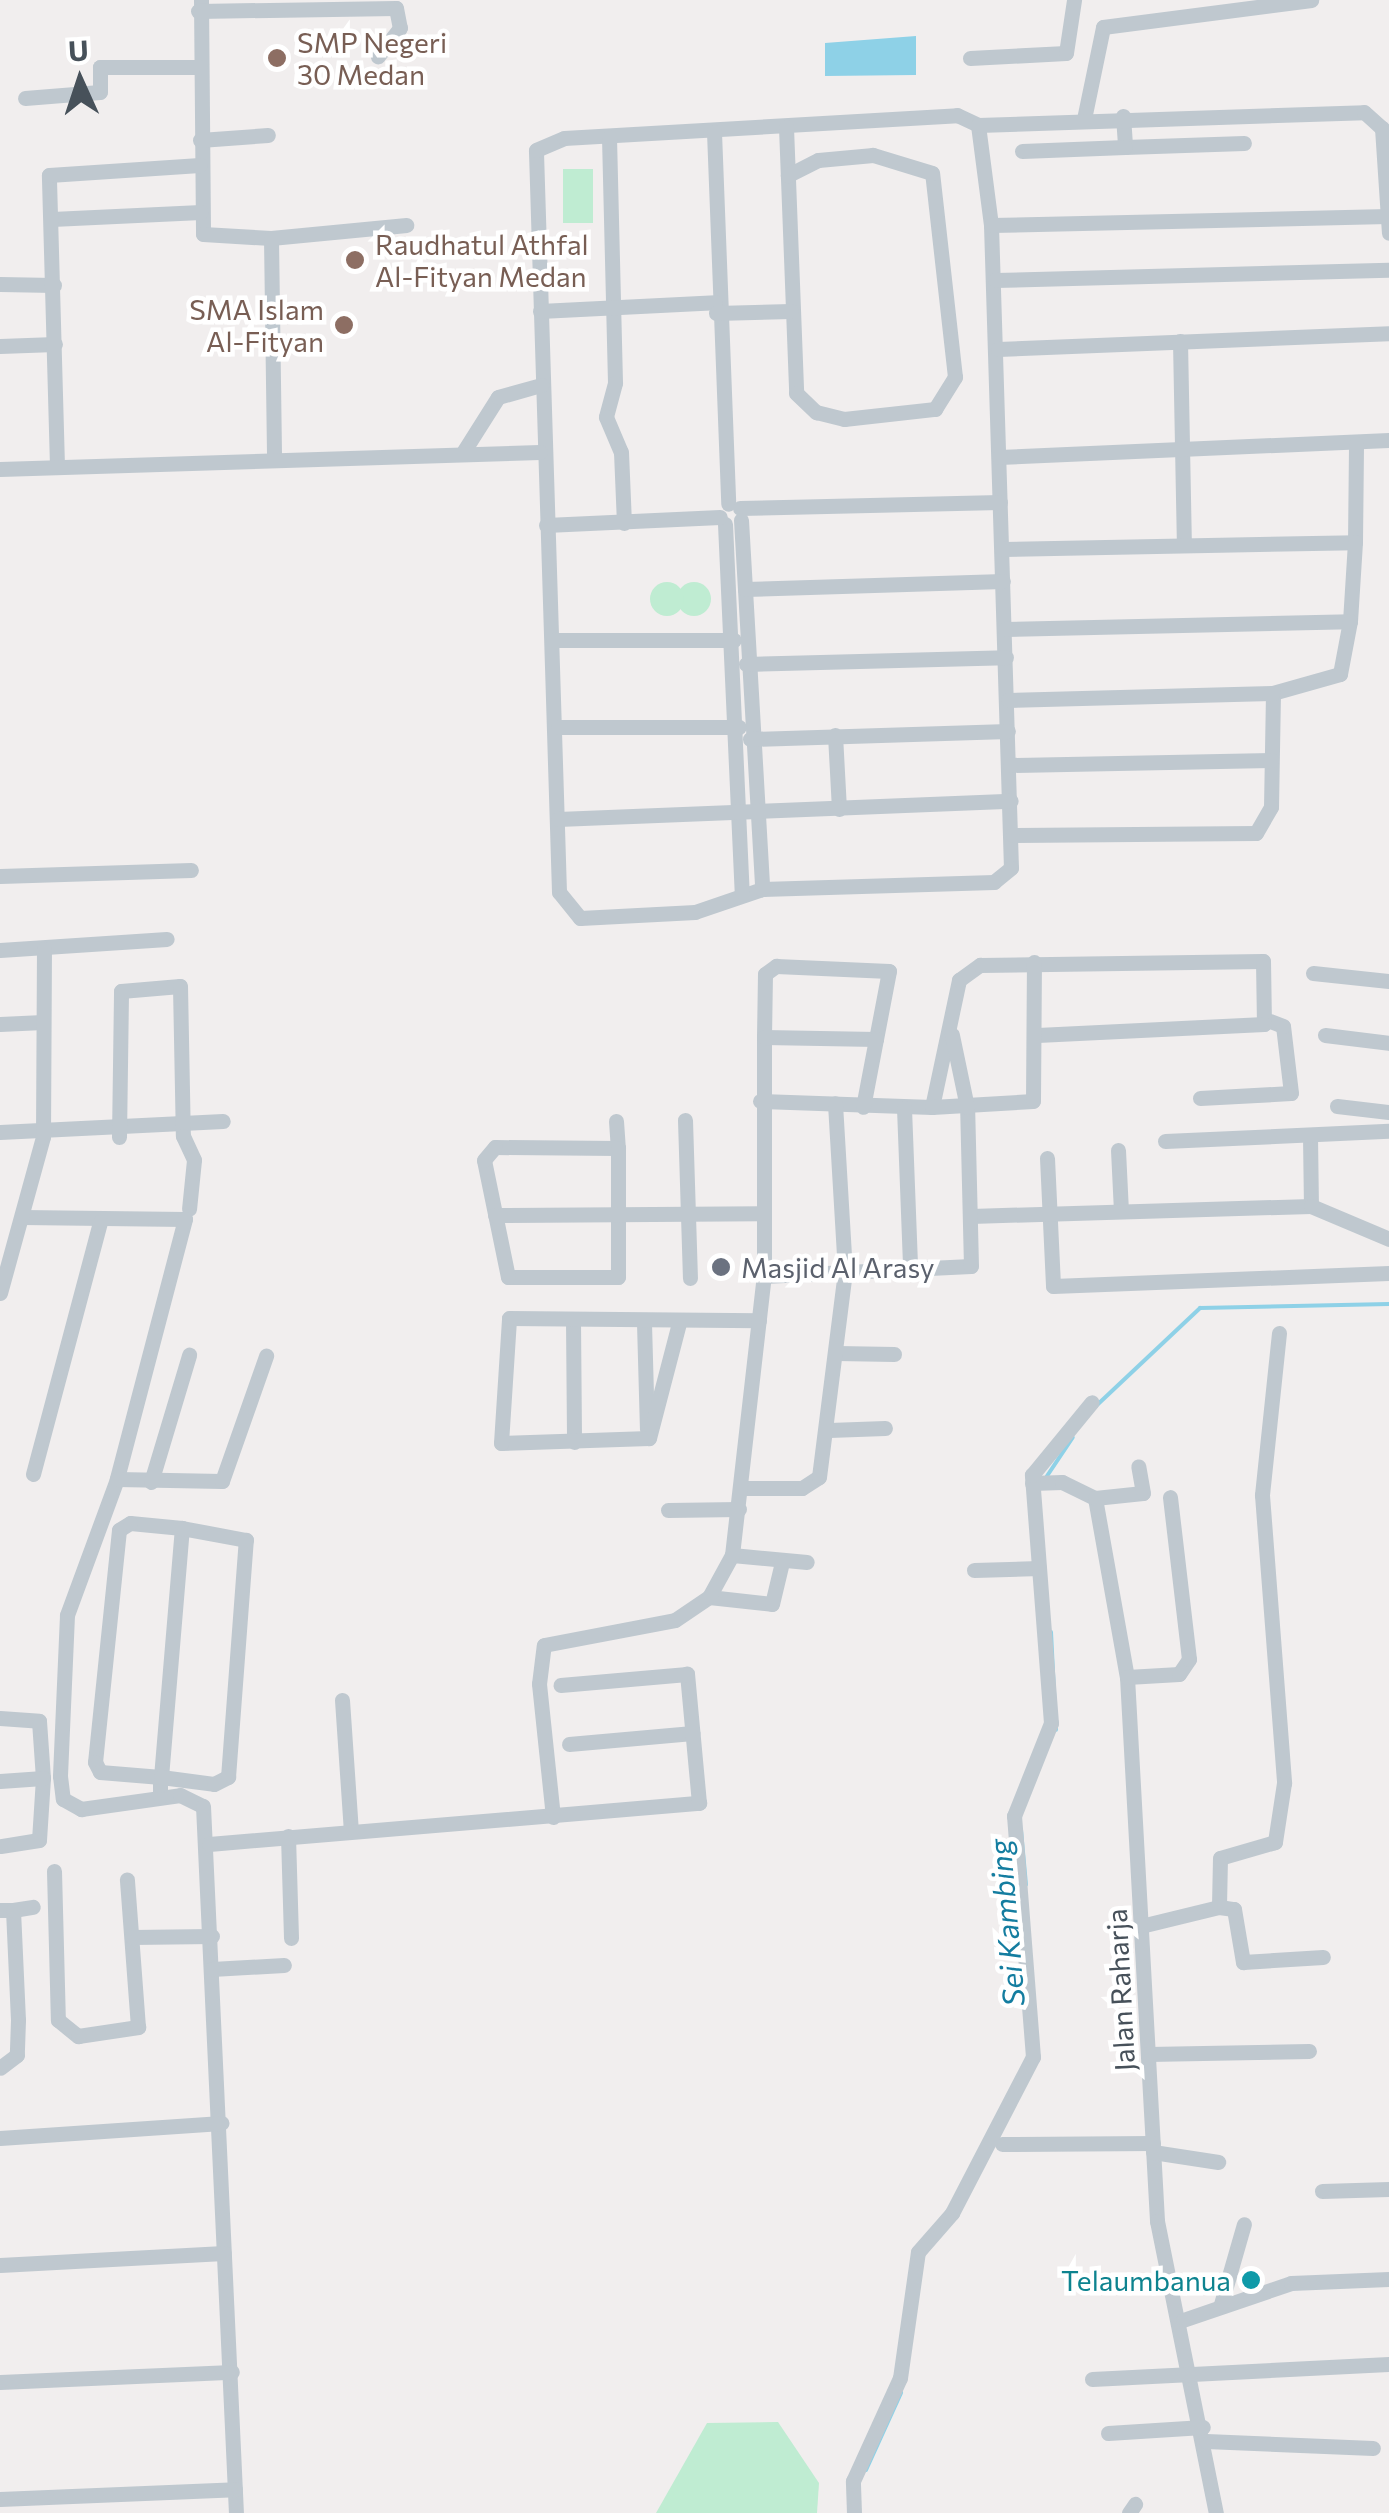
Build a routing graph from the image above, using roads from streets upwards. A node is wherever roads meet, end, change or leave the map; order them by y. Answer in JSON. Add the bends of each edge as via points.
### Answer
{"nodes":[{"id":1,"x":1074,"y":0,"type":"edge"},
{"id":2,"x":1310,"y":0,"type":"edge"},
{"id":3,"x":200,"y":5,"type":"edge"},
{"id":4,"x":378,"y":56,"type":"dead end"},
{"id":5,"x":970,"y":58,"type":"dead end"},
{"id":6,"x":200,"y":68,"type":"junction"},
{"id":7,"x":25,"y":98,"type":"dead end"},
{"id":8,"x":1123,"y":116,"type":"junction"},
{"id":9,"x":1084,"y":118,"type":"junction"},
{"id":10,"x":978,"y":125,"type":"junction"},
{"id":11,"x":786,"y":128,"type":"junction"},
{"id":12,"x":714,"y":132,"type":"junction"},
{"id":13,"x":268,"y":136,"type":"dead end"},
{"id":14,"x":609,"y":137,"type":"junction"},
{"id":15,"x":200,"y":140,"type":"junction"},
{"id":16,"x":1244,"y":143,"type":"dead end"},
{"id":17,"x":1125,"y":146,"type":"junction"},
{"id":18,"x":1022,"y":151,"type":"dead end"},
{"id":19,"x":200,"y":165,"type":"junction"},
{"id":20,"x":788,"y":175,"type":"junction"},
{"id":21,"x":200,"y":212,"type":"junction"},
{"id":22,"x":1388,"y":216,"type":"edge"},
{"id":23,"x":52,"y":219,"type":"junction"},
{"id":24,"x":406,"y":225,"type":"dead end"},
{"id":25,"x":991,"y":225,"type":"junction"},
{"id":26,"x":1389,"y":233,"type":"edge"},
{"id":27,"x":270,"y":238,"type":"junction"},
{"id":28,"x":1389,"y":270,"type":"edge"},
{"id":29,"x":994,"y":280,"type":"junction"},
{"id":30,"x":0,"y":284,"type":"edge"},
{"id":31,"x":54,"y":285,"type":"junction"},
{"id":32,"x":616,"y":308,"type":"junction"},
{"id":33,"x":715,"y":308,"type":"junction"},
{"id":34,"x":540,"y":311,"type":"junction"},
{"id":35,"x":791,"y":311,"type":"junction"},
{"id":36,"x":1389,"y":332,"type":"edge"},
{"id":37,"x":1180,"y":342,"type":"junction"},
{"id":38,"x":55,"y":344,"type":"junction"},
{"id":39,"x":0,"y":346,"type":"edge"},
{"id":40,"x":998,"y":350,"type":"junction"},
{"id":41,"x":541,"y":384,"type":"junction"},
{"id":42,"x":1389,"y":440,"type":"edge"},
{"id":43,"x":1356,"y":444,"type":"junction"},
{"id":44,"x":1182,"y":450,"type":"junction"},
{"id":45,"x":540,"y":452,"type":"junction"},
{"id":46,"x":462,"y":454,"type":"junction"},
{"id":47,"x":999,"y":457,"type":"junction"},
{"id":48,"x":274,"y":458,"type":"junction"},
{"id":49,"x":57,"y":466,"type":"junction"},
{"id":50,"x":0,"y":469,"type":"edge"},
{"id":51,"x":1000,"y":502,"type":"junction"},
{"id":52,"x":731,"y":515,"type":"junction"},
{"id":53,"x":624,"y":523,"type":"junction"},
{"id":54,"x":546,"y":525,"type":"junction"},
{"id":55,"x":1355,"y":542,"type":"junction"},
{"id":56,"x":1184,"y":545,"type":"junction"},
{"id":57,"x":1002,"y":549,"type":"junction"},
{"id":58,"x":1003,"y":581,"type":"junction"},
{"id":59,"x":745,"y":589,"type":"junction"},
{"id":60,"x":1350,"y":622,"type":"junction"},
{"id":61,"x":1005,"y":629,"type":"junction"},
{"id":62,"x":745,"y":639,"type":"junction"},
{"id":63,"x":553,"y":640,"type":"junction"},
{"id":64,"x":726,"y":640,"type":"junction"},
{"id":65,"x":1006,"y":657,"type":"junction"},
{"id":66,"x":746,"y":664,"type":"junction"},
{"id":67,"x":1273,"y":693,"type":"junction"},
{"id":68,"x":1008,"y":700,"type":"junction"},
{"id":69,"x":558,"y":728,"type":"junction"},
{"id":70,"x":728,"y":728,"type":"junction"},
{"id":71,"x":1008,"y":731,"type":"junction"},
{"id":72,"x":750,"y":733,"type":"junction"},
{"id":73,"x":835,"y":735,"type":"junction"},
{"id":74,"x":1271,"y":760,"type":"junction"},
{"id":75,"x":1010,"y":764,"type":"junction"},
{"id":76,"x":1012,"y":802,"type":"junction"},
{"id":77,"x":840,"y":810,"type":"junction"},
{"id":78,"x":755,"y":812,"type":"junction"},
{"id":79,"x":732,"y":814,"type":"junction"},
{"id":80,"x":558,"y":820,"type":"junction"},
{"id":81,"x":1013,"y":835,"type":"junction"},
{"id":82,"x":191,"y":870,"type":"dead end"},
{"id":83,"x":0,"y":876,"type":"edge"},
{"id":84,"x":762,"y":889,"type":"junction"},
{"id":85,"x":742,"y":892,"type":"junction"},
{"id":86,"x":168,"y":939,"type":"dead end"},
{"id":87,"x":44,"y":949,"type":"junction"},
{"id":88,"x":0,"y":950,"type":"edge"},
{"id":89,"x":1034,"y":962,"type":"junction"},
{"id":90,"x":1313,"y":973,"type":"dead end"},
{"id":91,"x":1389,"y":981,"type":"edge"},
{"id":92,"x":1270,"y":1020,"type":"junction"},
{"id":93,"x":43,"y":1022,"type":"junction"},
{"id":94,"x":0,"y":1024,"type":"edge"},
{"id":95,"x":952,"y":1033,"type":"junction"},
{"id":96,"x":1038,"y":1035,"type":"junction"},
{"id":97,"x":1325,"y":1035,"type":"dead end"},
{"id":98,"x":764,"y":1038,"type":"junction"},
{"id":99,"x":876,"y":1038,"type":"junction"},
{"id":100,"x":1389,"y":1044,"type":"edge"},
{"id":101,"x":1200,"y":1098,"type":"dead end"},
{"id":102,"x":760,"y":1101,"type":"junction"},
{"id":103,"x":835,"y":1103,"type":"junction"},
{"id":104,"x":864,"y":1106,"type":"junction"},
{"id":105,"x":932,"y":1106,"type":"junction"},
{"id":106,"x":967,"y":1106,"type":"junction"},
{"id":107,"x":1338,"y":1106,"type":"dead end"},
{"id":108,"x":904,"y":1108,"type":"junction"},
{"id":109,"x":1389,"y":1112,"type":"edge"},
{"id":110,"x":685,"y":1120,"type":"dead end"},
{"id":111,"x":616,"y":1121,"type":"dead end"},
{"id":112,"x":223,"y":1122,"type":"dead end"},
{"id":113,"x":183,"y":1131,"type":"junction"},
{"id":114,"x":1389,"y":1131,"type":"edge"},
{"id":115,"x":0,"y":1132,"type":"edge"},
{"id":116,"x":120,"y":1132,"type":"junction"},
{"id":117,"x":44,"y":1133,"type":"junction"},
{"id":118,"x":1310,"y":1136,"type":"junction"},
{"id":119,"x":1165,"y":1141,"type":"dead end"},
{"id":120,"x":618,"y":1148,"type":"junction"},
{"id":121,"x":1118,"y":1150,"type":"dead end"},
{"id":122,"x":1047,"y":1158,"type":"dead end"},
{"id":123,"x":1311,"y":1206,"type":"junction"},
{"id":124,"x":188,"y":1209,"type":"dead end"},
{"id":125,"x":1122,"y":1211,"type":"junction"},
{"id":126,"x":689,"y":1212,"type":"junction"},
{"id":127,"x":761,"y":1213,"type":"junction"},
{"id":128,"x":1049,"y":1214,"type":"junction"},
{"id":129,"x":495,"y":1215,"type":"junction"},
{"id":130,"x":620,"y":1216,"type":"junction"},
{"id":131,"x":972,"y":1216,"type":"junction"},
{"id":132,"x":22,"y":1217,"type":"junction"},
{"id":133,"x":100,"y":1222,"type":"junction"},
{"id":134,"x":1389,"y":1240,"type":"edge"},
{"id":135,"x":910,"y":1265,"type":"junction"},
{"id":136,"x":845,"y":1272,"type":"junction"},
{"id":137,"x":1389,"y":1274,"type":"edge"},
{"id":138,"x":764,"y":1276,"type":"junction"},
{"id":139,"x":690,"y":1278,"type":"dead end"},
{"id":140,"x":0,"y":1293,"type":"edge"},
{"id":141,"x":760,"y":1320,"type":"junction"},
{"id":142,"x":573,"y":1321,"type":"junction"},
{"id":143,"x":680,"y":1322,"type":"junction"},
{"id":144,"x":644,"y":1323,"type":"junction"},
{"id":145,"x":1279,"y":1333,"type":"dead end"},
{"id":146,"x":188,"y":1354,"type":"dead end"},
{"id":147,"x":837,"y":1354,"type":"junction"},
{"id":148,"x":894,"y":1354,"type":"dead end"},
{"id":149,"x":266,"y":1356,"type":"dead end"},
{"id":150,"x":1092,"y":1402,"type":"dead end"},
{"id":151,"x":885,"y":1428,"type":"dead end"},
{"id":152,"x":829,"y":1430,"type":"junction"},
{"id":153,"x":647,"y":1439,"type":"junction"},
{"id":154,"x":574,"y":1442,"type":"junction"},
{"id":155,"x":1138,"y":1466,"type":"dead end"},
{"id":156,"x":33,"y":1474,"type":"dead end"},
{"id":157,"x":117,"y":1480,"type":"junction"},
{"id":158,"x":150,"y":1482,"type":"junction"},
{"id":159,"x":1034,"y":1482,"type":"junction"},
{"id":160,"x":741,"y":1488,"type":"junction"},
{"id":161,"x":1096,"y":1498,"type":"junction"},
{"id":162,"x":1170,"y":1498,"type":"dead end"},
{"id":163,"x":739,"y":1509,"type":"junction"},
{"id":164,"x":668,"y":1510,"type":"dead end"},
{"id":165,"x":182,"y":1528,"type":"junction"},
{"id":166,"x":732,"y":1554,"type":"junction"},
{"id":167,"x":782,"y":1562,"type":"junction"},
{"id":168,"x":807,"y":1562,"type":"dead end"},
{"id":169,"x":1038,"y":1568,"type":"junction"},
{"id":170,"x":974,"y":1570,"type":"dead end"},
{"id":171,"x":709,"y":1597,"type":"junction"},
{"id":172,"x":1127,"y":1677,"type":"junction"},
{"id":173,"x":560,"y":1685,"type":"dead end"},
{"id":174,"x":342,"y":1700,"type":"dead end"},
{"id":175,"x":0,"y":1718,"type":"edge"},
{"id":176,"x":693,"y":1733,"type":"junction"},
{"id":177,"x":569,"y":1744,"type":"dead end"},
{"id":178,"x":162,"y":1777,"type":"junction"},
{"id":179,"x":43,"y":1778,"type":"junction"},
{"id":180,"x":0,"y":1781,"type":"edge"},
{"id":181,"x":160,"y":1797,"type":"junction"},
{"id":182,"x":552,"y":1817,"type":"junction"},
{"id":183,"x":351,"y":1830,"type":"junction"},
{"id":184,"x":288,"y":1836,"type":"junction"},
{"id":185,"x":208,"y":1844,"type":"junction"},
{"id":186,"x":0,"y":1846,"type":"edge"},
{"id":187,"x":54,"y":1871,"type":"dead end"},
{"id":188,"x":127,"y":1879,"type":"dead end"},
{"id":189,"x":34,"y":1907,"type":"dead end"},
{"id":190,"x":1219,"y":1907,"type":"junction"},
{"id":191,"x":6,"y":1910,"type":"edge"},
{"id":192,"x":1145,"y":1925,"type":"junction"},
{"id":193,"x":212,"y":1936,"type":"junction"},
{"id":194,"x":132,"y":1937,"type":"junction"},
{"id":195,"x":292,"y":1938,"type":"dead end"},
{"id":196,"x":1323,"y":1957,"type":"dead end"},
{"id":197,"x":284,"y":1964,"type":"dead end"},
{"id":198,"x":212,"y":1968,"type":"junction"},
{"id":199,"x":1309,"y":2051,"type":"dead end"},
{"id":200,"x":1148,"y":2054,"type":"junction"},
{"id":201,"x":0,"y":2068,"type":"edge"},
{"id":202,"x":221,"y":2123,"type":"junction"},
{"id":203,"x":0,"y":2138,"type":"edge"},
{"id":204,"x":1002,"y":2144,"type":"dead end"},
{"id":205,"x":1153,"y":2147,"type":"junction"},
{"id":206,"x":1218,"y":2162,"type":"dead end"},
{"id":207,"x":1389,"y":2189,"type":"edge"},
{"id":208,"x":1322,"y":2191,"type":"dead end"},
{"id":209,"x":1244,"y":2224,"type":"dead end"},
{"id":210,"x":224,"y":2254,"type":"junction"},
{"id":211,"x":0,"y":2264,"type":"edge"},
{"id":212,"x":1389,"y":2279,"type":"edge"},
{"id":213,"x":1220,"y":2304,"type":"junction"},
{"id":214,"x":1183,"y":2320,"type":"junction"},
{"id":215,"x":1389,"y":2364,"type":"edge"},
{"id":216,"x":232,"y":2372,"type":"junction"},
{"id":217,"x":1191,"y":2374,"type":"junction"},
{"id":218,"x":1092,"y":2378,"type":"dead end"},
{"id":219,"x":0,"y":2382,"type":"edge"},
{"id":220,"x":1108,"y":2433,"type":"dead end"},
{"id":221,"x":1204,"y":2434,"type":"junction"},
{"id":222,"x":1373,"y":2448,"type":"dead end"},
{"id":223,"x":234,"y":2489,"type":"junction"},
{"id":224,"x":0,"y":2500,"type":"edge"},
{"id":225,"x":236,"y":2513,"type":"edge"},
{"id":226,"x":854,"y":2513,"type":"edge"},
{"id":227,"x":1216,"y":2513,"type":"edge"}],
"edges":[{"from":1,"to":5,"type":"street","via":[[1066,52]]},
{"from":2,"to":9,"type":"street","via":[[1103,27]]},
{"from":3,"to":4,"type":"street","via":[[396,8],[400,28]]},
{"from":3,"to":6,"type":"street"},
{"from":6,"to":7,"type":"street","via":[[100,67],[100,92]]},
{"from":6,"to":15,"type":"street"},
{"from":8,"to":9,"type":"street"},
{"from":8,"to":17,"type":"street"},
{"from":8,"to":22,"type":"street","via":[[1364,112],[1382,128]]},
{"from":9,"to":10,"type":"street"},
{"from":10,"to":11,"type":"street","via":[[957,116]]},
{"from":10,"to":25,"type":"street"},
{"from":11,"to":12,"type":"street"},
{"from":11,"to":20,"type":"street"},
{"from":12,"to":14,"type":"street"},
{"from":12,"to":33,"type":"street"},
{"from":13,"to":15,"type":"street"},
{"from":14,"to":32,"type":"street"},
{"from":14,"to":34,"type":"street","via":[[552,140],[532,158]]},
{"from":15,"to":19,"type":"street"},
{"from":16,"to":17,"type":"street"},
{"from":17,"to":18,"type":"street"},
{"from":19,"to":21,"type":"street"},
{"from":19,"to":23,"type":"street","via":[[52,171]]},
{"from":20,"to":35,"type":"street"},
{"from":20,"to":35,"type":"street","via":[[818,160],[873,155],[932,172],[950,395],[935,409],[896,417],[816,412],[796,393]]},
{"from":21,"to":23,"type":"street"},
{"from":21,"to":27,"type":"street","via":[[207,238]]},
{"from":22,"to":25,"type":"street"},
{"from":22,"to":26,"type":"street"},
{"from":23,"to":31,"type":"street"},
{"from":24,"to":27,"type":"street"},
{"from":25,"to":29,"type":"street"},
{"from":27,"to":48,"type":"street"},
{"from":28,"to":29,"type":"street"},
{"from":29,"to":40,"type":"street"},
{"from":30,"to":31,"type":"street"},
{"from":31,"to":38,"type":"street"},
{"from":32,"to":33,"type":"street"},
{"from":32,"to":34,"type":"street"},
{"from":32,"to":53,"type":"street","via":[[606,417],[620,452]]},
{"from":33,"to":35,"type":"street"},
{"from":33,"to":52,"type":"street"},
{"from":34,"to":41,"type":"street"},
{"from":36,"to":37,"type":"street"},
{"from":37,"to":40,"type":"street"},
{"from":37,"to":44,"type":"street"},
{"from":38,"to":39,"type":"street"},
{"from":38,"to":49,"type":"street"},
{"from":40,"to":47,"type":"street"},
{"from":41,"to":45,"type":"street"},
{"from":41,"to":46,"type":"street","via":[[498,397]]},
{"from":42,"to":43,"type":"street"},
{"from":43,"to":44,"type":"street"},
{"from":43,"to":55,"type":"street"},
{"from":44,"to":47,"type":"street"},
{"from":44,"to":56,"type":"street"},
{"from":45,"to":46,"type":"street"},
{"from":45,"to":54,"type":"street"},
{"from":46,"to":48,"type":"street"},
{"from":47,"to":51,"type":"street"},
{"from":48,"to":49,"type":"street"},
{"from":49,"to":50,"type":"street"},
{"from":51,"to":52,"type":"street"},
{"from":51,"to":57,"type":"street"},
{"from":52,"to":53,"type":"street"},
{"from":52,"to":59,"type":"street"},
{"from":52,"to":64,"type":"street"},
{"from":53,"to":54,"type":"street"},
{"from":54,"to":63,"type":"street"},
{"from":55,"to":56,"type":"street"},
{"from":55,"to":60,"type":"street"},
{"from":56,"to":57,"type":"street"},
{"from":57,"to":58,"type":"street"},
{"from":58,"to":59,"type":"street"},
{"from":58,"to":61,"type":"street"},
{"from":59,"to":62,"type":"street"},
{"from":60,"to":61,"type":"street"},
{"from":60,"to":67,"type":"street","via":[[1340,674]]},
{"from":61,"to":65,"type":"street"},
{"from":62,"to":64,"type":"street"},
{"from":62,"to":66,"type":"street"},
{"from":63,"to":64,"type":"street"},
{"from":63,"to":69,"type":"street"},
{"from":64,"to":70,"type":"street"},
{"from":65,"to":66,"type":"street"},
{"from":65,"to":68,"type":"street"},
{"from":66,"to":72,"type":"street"},
{"from":67,"to":68,"type":"street"},
{"from":67,"to":74,"type":"street"},
{"from":68,"to":71,"type":"street"},
{"from":69,"to":70,"type":"street"},
{"from":69,"to":80,"type":"street"},
{"from":70,"to":72,"type":"street"},
{"from":70,"to":79,"type":"street"},
{"from":71,"to":73,"type":"street"},
{"from":71,"to":75,"type":"street"},
{"from":72,"to":73,"type":"street"},
{"from":72,"to":78,"type":"street"},
{"from":73,"to":77,"type":"street"},
{"from":74,"to":75,"type":"street"},
{"from":74,"to":81,"type":"street","via":[[1268,819],[1245,837]]},
{"from":75,"to":76,"type":"street"},
{"from":76,"to":77,"type":"street"},
{"from":76,"to":81,"type":"street"},
{"from":77,"to":78,"type":"street"},
{"from":78,"to":79,"type":"street"},
{"from":78,"to":84,"type":"street"},
{"from":79,"to":80,"type":"street"},
{"from":79,"to":85,"type":"street"},
{"from":80,"to":85,"type":"street","via":[[562,904],[580,918],[695,912]]},
{"from":81,"to":84,"type":"street","via":[[1011,868],[994,882]]},
{"from":82,"to":83,"type":"street"},
{"from":84,"to":85,"type":"street"},
{"from":86,"to":87,"type":"street"},
{"from":87,"to":88,"type":"street"},
{"from":87,"to":93,"type":"street"},
{"from":89,"to":92,"type":"street","via":[[1258,956]]},
{"from":89,"to":95,"type":"street","via":[[966,970]]},
{"from":89,"to":96,"type":"street"},
{"from":90,"to":91,"type":"street"},
{"from":92,"to":96,"type":"street"},
{"from":92,"to":101,"type":"street","via":[[1283,1026],[1291,1093]]},
{"from":93,"to":94,"type":"street"},
{"from":93,"to":117,"type":"street"},
{"from":95,"to":105,"type":"street"},
{"from":95,"to":106,"type":"street"},
{"from":96,"to":106,"type":"street","via":[[1031,1102]]},
{"from":97,"to":100,"type":"street"},
{"from":98,"to":99,"type":"street"},
{"from":98,"to":99,"type":"street","via":[[765,974],[776,966],[889,971]]},
{"from":98,"to":102,"type":"street"},
{"from":99,"to":104,"type":"street"},
{"from":102,"to":103,"type":"street"},
{"from":102,"to":127,"type":"street"},
{"from":103,"to":104,"type":"street"},
{"from":103,"to":136,"type":"street"},
{"from":104,"to":108,"type":"street"},
{"from":105,"to":106,"type":"street"},
{"from":105,"to":108,"type":"street"},
{"from":106,"to":131,"type":"street"},
{"from":107,"to":109,"type":"street"},
{"from":108,"to":135,"type":"street"},
{"from":110,"to":126,"type":"street"},
{"from":111,"to":120,"type":"street"},
{"from":112,"to":113,"type":"street"},
{"from":113,"to":116,"type":"street"},
{"from":113,"to":116,"type":"street","via":[[182,988],[126,988],[118,1000]]},
{"from":113,"to":124,"type":"street","via":[[194,1160]]},
{"from":114,"to":118,"type":"street"},
{"from":115,"to":117,"type":"street"},
{"from":116,"to":117,"type":"street"},
{"from":117,"to":132,"type":"street"},
{"from":118,"to":119,"type":"street"},
{"from":118,"to":123,"type":"street"},
{"from":120,"to":129,"type":"street","via":[[488,1150]]},
{"from":120,"to":130,"type":"street"},
{"from":121,"to":125,"type":"street"},
{"from":122,"to":128,"type":"street"},
{"from":123,"to":125,"type":"street"},
{"from":123,"to":134,"type":"street"},
{"from":125,"to":128,"type":"street"},
{"from":126,"to":127,"type":"street"},
{"from":126,"to":130,"type":"street"},
{"from":126,"to":139,"type":"street"},
{"from":127,"to":138,"type":"street"},
{"from":128,"to":131,"type":"street"},
{"from":128,"to":137,"type":"street","via":[[1052,1286]]},
{"from":129,"to":130,"type":"street"},
{"from":129,"to":130,"type":"street","via":[[515,1282],[618,1277]]},
{"from":131,"to":135,"type":"street","via":[[971,1266]]},
{"from":132,"to":133,"type":"street"},
{"from":132,"to":140,"type":"street"},
{"from":133,"to":156,"type":"street"},
{"from":133,"to":157,"type":"street","via":[[185,1219]]},
{"from":135,"to":136,"type":"street"},
{"from":136,"to":138,"type":"street"},
{"from":136,"to":147,"type":"street"},
{"from":138,"to":141,"type":"street"},
{"from":141,"to":143,"type":"street"},
{"from":141,"to":160,"type":"street"},
{"from":142,"to":144,"type":"street"},
{"from":142,"to":154,"type":"street"},
{"from":142,"to":154,"type":"street","via":[[502,1324],[500,1440]]},
{"from":143,"to":144,"type":"street"},
{"from":143,"to":153,"type":"street"},
{"from":144,"to":153,"type":"street"},
{"from":145,"to":190,"type":"street","via":[[1262,1495],[1284,1784],[1275,1842],[1220,1858]]},
{"from":146,"to":158,"type":"street"},
{"from":147,"to":148,"type":"street"},
{"from":147,"to":152,"type":"street"},
{"from":149,"to":158,"type":"street","via":[[226,1476]]},
{"from":150,"to":159,"type":"street"},
{"from":151,"to":152,"type":"street"},
{"from":152,"to":160,"type":"street","via":[[812,1484]]},
{"from":153,"to":154,"type":"street"},
{"from":155,"to":161,"type":"street","via":[[1143,1493]]},
{"from":157,"to":158,"type":"street"},
{"from":157,"to":181,"type":"street","via":[[64,1630],[60,1788],[81,1809]]},
{"from":159,"to":161,"type":"street","via":[[1062,1482]]},
{"from":159,"to":169,"type":"street"},
{"from":160,"to":163,"type":"street"},
{"from":161,"to":172,"type":"street","name":"Jalan Raharja"},
{"from":162,"to":172,"type":"street","via":[[1189,1659],[1179,1674]]},
{"from":163,"to":164,"type":"street"},
{"from":163,"to":166,"type":"street"},
{"from":165,"to":178,"type":"street"},
{"from":165,"to":178,"type":"street","via":[[246,1540],[228,1776],[214,1784]]},
{"from":165,"to":178,"type":"street","via":[[130,1522],[119,1530],[94,1762],[100,1772]]},
{"from":166,"to":167,"type":"street"},
{"from":166,"to":171,"type":"street"},
{"from":167,"to":168,"type":"street"},
{"from":167,"to":171,"type":"street","via":[[772,1604]]},
{"from":169,"to":170,"type":"street"},
{"from":169,"to":226,"type":"street","via":[[1051,1723],[1014,1806],[1033,2056],[952,2213],[918,2252],[900,2378],[853,2481]]},
{"from":171,"to":182,"type":"street","via":[[648,1632],[544,1645],[539,1684]]},
{"from":172,"to":192,"type":"street","name":"Jalan Raharja"},
{"from":173,"to":176,"type":"street","via":[[686,1674]]},
{"from":174,"to":183,"type":"street"},
{"from":175,"to":179,"type":"street","via":[[39,1721]]},
{"from":176,"to":177,"type":"street"},
{"from":176,"to":182,"type":"street","via":[[696,1806]]},
{"from":178,"to":181,"type":"street"},
{"from":179,"to":180,"type":"street"},
{"from":179,"to":186,"type":"street","via":[[40,1840]]},
{"from":181,"to":185,"type":"street","via":[[200,1802]]},
{"from":182,"to":183,"type":"street"},
{"from":183,"to":184,"type":"street"},
{"from":184,"to":185,"type":"street"},
{"from":184,"to":195,"type":"street"},
{"from":185,"to":193,"type":"street"},
{"from":187,"to":194,"type":"street","via":[[64,2033],[135,2031]]},
{"from":188,"to":194,"type":"street"},
{"from":189,"to":191,"type":"street"},
{"from":190,"to":192,"type":"street"},
{"from":190,"to":196,"type":"street","via":[[1234,1909],[1243,1962]]},
{"from":191,"to":201,"type":"street","via":[[17,2055]]},
{"from":192,"to":200,"type":"street","name":"Jalan Raharja"},
{"from":193,"to":194,"type":"street"},
{"from":193,"to":198,"type":"street"},
{"from":197,"to":198,"type":"street"},
{"from":198,"to":202,"type":"street"},
{"from":199,"to":200,"type":"street"},
{"from":200,"to":205,"type":"street","name":"Jalan Raharja"},
{"from":202,"to":203,"type":"street"},
{"from":202,"to":210,"type":"street"},
{"from":204,"to":205,"type":"street"},
{"from":205,"to":206,"type":"street"},
{"from":205,"to":214,"type":"street","name":"Jalan Raharja","via":[[1157,2221]]},
{"from":207,"to":208,"type":"street"},
{"from":209,"to":213,"type":"street"},
{"from":210,"to":211,"type":"street"},
{"from":210,"to":216,"type":"street"},
{"from":212,"to":213,"type":"street","via":[[1291,2283]]},
{"from":213,"to":214,"type":"street"},
{"from":214,"to":217,"type":"street","name":"Jalan Raharja"},
{"from":215,"to":217,"type":"street"},
{"from":216,"to":219,"type":"street"},
{"from":216,"to":223,"type":"street"},
{"from":217,"to":218,"type":"street"},
{"from":217,"to":221,"type":"street","name":"Jalan Raharja"},
{"from":220,"to":221,"type":"street"},
{"from":221,"to":222,"type":"street"},
{"from":221,"to":227,"type":"street","name":"Jalan Raharja"},
{"from":223,"to":224,"type":"street"},
{"from":223,"to":225,"type":"street"}]}
